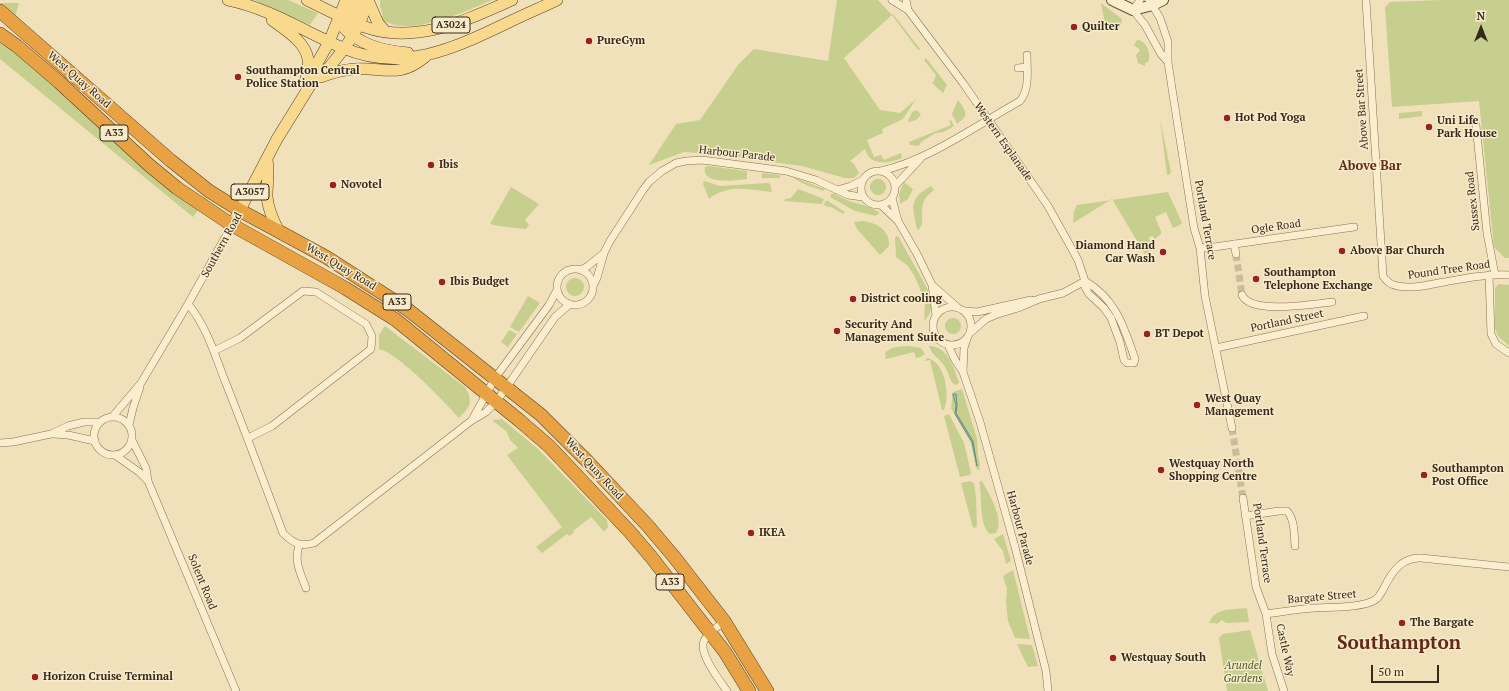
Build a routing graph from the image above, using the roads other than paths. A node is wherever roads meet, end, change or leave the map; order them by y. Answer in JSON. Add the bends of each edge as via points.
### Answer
{"nodes":[{"id":1,"x":228,"y":0,"type":"edge"},
{"id":2,"x":307,"y":0,"type":"edge"},
{"id":3,"x":346,"y":0,"type":"edge"},
{"id":4,"x":356,"y":0,"type":"edge"},
{"id":5,"x":368,"y":0,"type":"edge"},
{"id":6,"x":512,"y":0,"type":"edge"},
{"id":7,"x":557,"y":0,"type":"edge"},
{"id":8,"x":892,"y":0,"type":"edge"},
{"id":9,"x":906,"y":0,"type":"edge"},
{"id":10,"x":1112,"y":0,"type":"edge"},
{"id":11,"x":1125,"y":0,"type":"edge"},
{"id":12,"x":1140,"y":0,"type":"edge"},
{"id":13,"x":1163,"y":0,"type":"edge"},
{"id":14,"x":1366,"y":0,"type":"edge"},
{"id":15,"x":1151,"y":3,"type":"edge"},
{"id":16,"x":256,"y":9,"type":"junction"},
{"id":17,"x":908,"y":10,"type":"junction"},
{"id":18,"x":1133,"y":10,"type":"junction"},
{"id":19,"x":0,"y":12,"type":"edge"},
{"id":20,"x":344,"y":21,"type":"junction"},
{"id":21,"x":359,"y":25,"type":"junction"},
{"id":22,"x":385,"y":31,"type":"junction"},
{"id":23,"x":0,"y":34,"type":"edge"},
{"id":24,"x":352,"y":36,"type":"junction"},
{"id":25,"x":329,"y":42,"type":"junction"},
{"id":26,"x":344,"y":49,"type":"junction"},
{"id":27,"x":429,"y":55,"type":"junction"},
{"id":28,"x":1027,"y":55,"type":"dead end"},
{"id":29,"x":1168,"y":62,"type":"junction"},
{"id":30,"x":1027,"y":67,"type":"junction"},
{"id":31,"x":1018,"y":68,"type":"dead end"},
{"id":32,"x":321,"y":77,"type":"junction"},
{"id":33,"x":311,"y":84,"type":"junction"},
{"id":34,"x":304,"y":94,"type":"junction"},
{"id":35,"x":988,"y":119,"type":"junction"},
{"id":36,"x":1476,"y":126,"type":"dead end"},
{"id":37,"x":923,"y":156,"type":"junction"},
{"id":38,"x":268,"y":159,"type":"junction"},
{"id":39,"x":881,"y":171,"type":"junction"},
{"id":40,"x":863,"y":180,"type":"junction"},
{"id":41,"x":895,"y":186,"type":"junction"},
{"id":42,"x":837,"y":190,"type":"junction"},
{"id":43,"x":863,"y":197,"type":"junction"},
{"id":44,"x":892,"y":198,"type":"junction"},
{"id":45,"x":881,"y":205,"type":"junction"},
{"id":46,"x":241,"y":211,"type":"junction"},
{"id":47,"x":898,"y":221,"type":"junction"},
{"id":48,"x":232,"y":225,"type":"junction"},
{"id":49,"x":1354,"y":228,"type":"dead end"},
{"id":50,"x":278,"y":230,"type":"junction"},
{"id":51,"x":1234,"y":244,"type":"junction"},
{"id":52,"x":1200,"y":248,"type":"junction"},
{"id":53,"x":604,"y":253,"type":"junction"},
{"id":54,"x":1236,"y":254,"type":"tunnel mouth"},
{"id":55,"x":581,"y":270,"type":"junction"},
{"id":56,"x":1492,"y":275,"type":"junction"},
{"id":57,"x":1509,"y":275,"type":"edge"},
{"id":58,"x":1085,"y":282,"type":"junction"},
{"id":59,"x":932,"y":285,"type":"junction"},
{"id":60,"x":1392,"y":285,"type":"joint"},
{"id":61,"x":593,"y":286,"type":"junction"},
{"id":62,"x":557,"y":290,"type":"junction"},
{"id":63,"x":1242,"y":294,"type":"dead end"},
{"id":64,"x":1039,"y":299,"type":"junction"},
{"id":65,"x":1332,"y":302,"type":"dead end"},
{"id":66,"x":188,"y":304,"type":"junction"},
{"id":67,"x":570,"y":304,"type":"junction"},
{"id":68,"x":957,"y":307,"type":"junction"},
{"id":69,"x":964,"y":311,"type":"junction"},
{"id":70,"x":936,"y":315,"type":"junction"},
{"id":71,"x":1364,"y":316,"type":"dead end"},
{"id":72,"x":969,"y":336,"type":"junction"},
{"id":73,"x":948,"y":345,"type":"junction"},
{"id":74,"x":1216,"y":348,"type":"junction"},
{"id":75,"x":214,"y":351,"type":"junction"},
{"id":76,"x":1509,"y":353,"type":"edge"},
{"id":77,"x":964,"y":372,"type":"junction"},
{"id":78,"x":495,"y":378,"type":"junction"},
{"id":79,"x":141,"y":383,"type":"junction"},
{"id":80,"x":507,"y":387,"type":"junction"},
{"id":81,"x":492,"y":397,"type":"junction"},
{"id":82,"x":113,"y":416,"type":"junction"},
{"id":83,"x":471,"y":421,"type":"junction"},
{"id":84,"x":100,"y":422,"type":"junction"},
{"id":85,"x":129,"y":425,"type":"junction"},
{"id":86,"x":1232,"y":428,"type":"tunnel mouth"},
{"id":87,"x":51,"y":434,"type":"junction"},
{"id":88,"x":248,"y":438,"type":"junction"},
{"id":89,"x":132,"y":440,"type":"junction"},
{"id":90,"x":95,"y":441,"type":"junction"},
{"id":91,"x":0,"y":443,"type":"edge"},
{"id":92,"x":115,"y":455,"type":"junction"},
{"id":93,"x":148,"y":481,"type":"junction"},
{"id":94,"x":1243,"y":498,"type":"tunnel mouth"},
{"id":95,"x":1245,"y":516,"type":"junction"},
{"id":96,"x":299,"y":545,"type":"junction"},
{"id":97,"x":1295,"y":546,"type":"dead end"},
{"id":98,"x":1509,"y":567,"type":"edge"},
{"id":99,"x":306,"y":588,"type":"dead end"},
{"id":100,"x":1266,"y":614,"type":"junction"},
{"id":101,"x":724,"y":621,"type":"junction"},
{"id":102,"x":711,"y":633,"type":"junction"},
{"id":103,"x":236,"y":691,"type":"edge"},
{"id":104,"x":727,"y":691,"type":"edge"},
{"id":105,"x":749,"y":691,"type":"edge"},
{"id":106,"x":767,"y":691,"type":"edge"},
{"id":107,"x":1048,"y":691,"type":"edge"},
{"id":108,"x":1284,"y":691,"type":"edge"}],
"edges":[{"from":1,"to":16,"type":"main road","number":"A3024"},
{"from":2,"to":20,"type":"main road","number":"A3024"},
{"from":3,"to":20,"type":"main road","number":"A3057"},
{"from":4,"to":20,"type":"main road"},
{"from":5,"to":21,"type":"main road","number":"A3057"},
{"from":5,"to":22,"type":"main road","via":[[378,23]]},
{"from":6,"to":22,"type":"main road","number":"A3024","via":[[434,30],[404,33]]},
{"from":7,"to":27,"type":"main road","number":"A3024","via":[[475,38]]},
{"from":8,"to":17,"type":"street","name":"Western Esplanade"},
{"from":9,"to":17,"type":"street","name":"Western Esplanade"},
{"from":10,"to":18,"type":"street","name":"Portland Terrace"},
{"from":11,"to":18,"type":"street","name":"Portland Terrace"},
{"from":12,"to":18,"type":"street"},
{"from":13,"to":15,"type":"street"},
{"from":14,"to":60,"type":"street","name":"Above Bar Street","via":[[1383,276]]},
{"from":15,"to":18,"type":"street"},
{"from":15,"to":29,"type":"street","name":"Portland Terrace","via":[[1160,18],[1168,42]]},
{"from":16,"to":25,"type":"main road","number":"A3024"},
{"from":16,"to":34,"type":"main road","via":[[303,47],[308,60]]},
{"from":17,"to":35,"type":"street","name":"Western Esplanade"},
{"from":18,"to":29,"type":"street","name":"Portland Terrace"},
{"from":19,"to":46,"type":"highway","name":"West Quay Road","number":"A33","via":[[170,160],[209,191]]},
{"from":20,"to":21,"type":"main road","number":"A3024"},
{"from":20,"to":24,"type":"main road"},
{"from":20,"to":25,"type":"main road","number":"A3057"},
{"from":21,"to":22,"type":"main road","number":"A3024"},
{"from":21,"to":24,"type":"main road","name":"Southern Road","number":"A3057"},
{"from":23,"to":48,"type":"highway","name":"West Quay Road","number":"A33","via":[[59,82],[149,165],[177,188]]},
{"from":24,"to":26,"type":"main road","name":"Southern Road","number":"A3057"},
{"from":24,"to":27,"type":"main road","via":[[381,49]]},
{"from":25,"to":26,"type":"main road","number":"A3024"},
{"from":25,"to":33,"type":"main road","name":"Southern Road","number":"A3057","via":[[315,67]]},
{"from":26,"to":27,"type":"main road","number":"A3024","via":[[366,56],[391,59]]},
{"from":26,"to":32,"type":"main road","name":"Southern Road","number":"A3057"},
{"from":27,"to":32,"type":"main road","via":[[408,69],[399,71],[353,69]]},
{"from":28,"to":30,"type":"street"},
{"from":29,"to":52,"type":"street","name":"Portland Terrace","via":[[1194,228]]},
{"from":30,"to":31,"type":"street"},
{"from":30,"to":35,"type":"street","via":[[1024,96]]},
{"from":32,"to":33,"type":"main road","name":"Southern Road","number":"A3057"},
{"from":33,"to":34,"type":"main road","name":"Southern Road","number":"A3057"},
{"from":34,"to":38,"type":"main road","name":"Southern Road","number":"A3057"},
{"from":35,"to":37,"type":"street"},
{"from":35,"to":58,"type":"street","name":"Western Esplanade","via":[[1048,206],[1078,260]]},
{"from":36,"to":56,"type":"street","name":"Sussex Road"},
{"from":37,"to":39,"type":"street"},
{"from":37,"to":41,"type":"street"},
{"from":38,"to":46,"type":"main road","name":"Southern Road","number":"A3057"},
{"from":38,"to":50,"type":"main road","via":[[268,203]]},
{"from":39,"to":40,"type":"street","via":[[868,174]]},
{"from":39,"to":41,"type":"street","via":[[891,177]]},
{"from":40,"to":42,"type":"street"},
{"from":40,"to":43,"type":"street"},
{"from":41,"to":44,"type":"street"},
{"from":42,"to":43,"type":"street","name":"Harbour Parade"},
{"from":42,"to":53,"type":"street","name":"Harbour Parade","via":[[816,180],[786,171],[702,160],[676,163],[649,182]]},
{"from":43,"to":45,"type":"street","via":[[871,204]]},
{"from":44,"to":45,"type":"street"},
{"from":44,"to":47,"type":"street"},
{"from":45,"to":47,"type":"street"},
{"from":46,"to":48,"type":"main road","name":"Southern Road","number":"A3057"},
{"from":46,"to":50,"type":"highway","name":"West Quay Road","number":"A33"},
{"from":47,"to":59,"type":"street"},
{"from":48,"to":66,"type":"street","name":"Southern Road"},
{"from":48,"to":81,"type":"highway","name":"West Quay Road","number":"A33","via":[[345,288],[396,320]]},
{"from":49,"to":51,"type":"street","name":"Ogle Road"},
{"from":50,"to":78,"type":"highway","name":"West Quay Road","number":"A33","via":[[326,257],[407,309]]},
{"from":51,"to":52,"type":"street","name":"Ogle Road"},
{"from":51,"to":54,"type":"street"},
{"from":52,"to":74,"type":"street","name":"Portland Terrace","via":[[1205,296]]},
{"from":53,"to":55,"type":"street","name":"Harbour Parade"},
{"from":53,"to":61,"type":"street","name":"Harbour Parade"},
{"from":55,"to":61,"type":"street","via":[[589,276]]},
{"from":55,"to":62,"type":"street","via":[[574,269],[564,273],[558,281]]},
{"from":56,"to":57,"type":"street","name":"Pound Tree Road"},
{"from":56,"to":60,"type":"street","name":"Pound Tree Road","via":[[1426,285]]},
{"from":56,"to":76,"type":"street","name":"Sussex Road","via":[[1491,334],[1496,344]]},
{"from":58,"to":58,"type":"street","name":"Western Esplanade","via":[[1096,288],[1119,316],[1136,359],[1134,363],[1127,363],[1124,360],[1112,318],[1089,294]]},
{"from":58,"to":64,"type":"street","via":[[1063,293]]},
{"from":59,"to":68,"type":"street"},
{"from":59,"to":70,"type":"street"},
{"from":61,"to":67,"type":"street","via":[[585,301]]},
{"from":62,"to":67,"type":"street","via":[[562,299]]},
{"from":62,"to":78,"type":"street","via":[[549,305]]},
{"from":63,"to":65,"type":"street","via":[[1247,301],[1271,307]]},
{"from":64,"to":69,"type":"street","via":[[977,312]]},
{"from":64,"to":72,"type":"street","via":[[995,315]]},
{"from":66,"to":75,"type":"street","via":[[197,314]]},
{"from":66,"to":79,"type":"street","name":"Southern Road"},
{"from":67,"to":80,"type":"street","via":[[555,317]]},
{"from":68,"to":69,"type":"street"},
{"from":68,"to":70,"type":"street","via":[[946,308]]},
{"from":69,"to":72,"type":"street","via":[[971,321]]},
{"from":70,"to":73,"type":"street","via":[[933,321],[934,333],[940,342]]},
{"from":71,"to":74,"type":"street","name":"Portland Street"},
{"from":72,"to":73,"type":"street","via":[[958,345]]},
{"from":72,"to":77,"type":"street","name":"Harbour Parade","via":[[964,348]]},
{"from":73,"to":77,"type":"street","name":"Harbour Parade"},
{"from":74,"to":86,"type":"street","name":"Portland Terrace"},
{"from":75,"to":88,"type":"street"},
{"from":75,"to":88,"type":"street","via":[[240,338],[302,291],[316,292],[366,324],[372,336],[370,349],[272,426]]},
{"from":77,"to":107,"type":"street","name":"Harbour Parade","via":[[1015,547],[1045,666]]},
{"from":78,"to":80,"type":"highway","name":"West Quay Road","number":"A33"},
{"from":78,"to":81,"type":"street"},
{"from":79,"to":82,"type":"street","name":"Southern Road"},
{"from":79,"to":85,"type":"street","name":"Southern Road"},
{"from":80,"to":81,"type":"street"},
{"from":80,"to":101,"type":"highway","name":"West Quay Road","number":"A33","via":[[588,462],[648,526]]},
{"from":81,"to":83,"type":"street"},
{"from":81,"to":83,"type":"street","via":[[486,412]]},
{"from":81,"to":102,"type":"highway","name":"West Quay Road","number":"A33","via":[[549,446],[630,532]]},
{"from":82,"to":84,"type":"street"},
{"from":82,"to":85,"type":"street","via":[[125,420]]},
{"from":83,"to":96,"type":"street","via":[[314,543]]},
{"from":84,"to":87,"type":"street","via":[[76,424]]},
{"from":84,"to":90,"type":"street","via":[[95,430]]},
{"from":85,"to":89,"type":"street","via":[[133,434]]},
{"from":87,"to":90,"type":"street"},
{"from":87,"to":91,"type":"street"},
{"from":88,"to":96,"type":"street","via":[[283,533]]},
{"from":89,"to":92,"type":"street","via":[[126,450]]},
{"from":89,"to":93,"type":"street","name":"Solent Road","via":[[146,468]]},
{"from":90,"to":92,"type":"street","via":[[102,452]]},
{"from":92,"to":93,"type":"street","name":"Solent Road"},
{"from":93,"to":103,"type":"street","name":"Solent Road"},
{"from":94,"to":95,"type":"street","name":"Portland Terrace"},
{"from":95,"to":97,"type":"street","via":[[1287,511],[1291,515],[1294,527]]},
{"from":95,"to":100,"type":"street","name":"Portland Terrace","via":[[1256,587]]},
{"from":96,"to":99,"type":"street","via":[[296,554],[297,565]]},
{"from":98,"to":100,"type":"street","name":"Bargate Street","via":[[1413,558],[1402,563],[1394,571],[1379,598],[1367,604]]},
{"from":100,"to":108,"type":"street","name":"Castle Way","via":[[1272,654]]},
{"from":101,"to":102,"type":"street"},
{"from":101,"to":106,"type":"highway","name":"West Quay Road","number":"A33"},
{"from":102,"to":104,"type":"street","via":[[704,641],[705,656]]},
{"from":102,"to":105,"type":"highway","name":"West Quay Road","number":"A33"}]}
